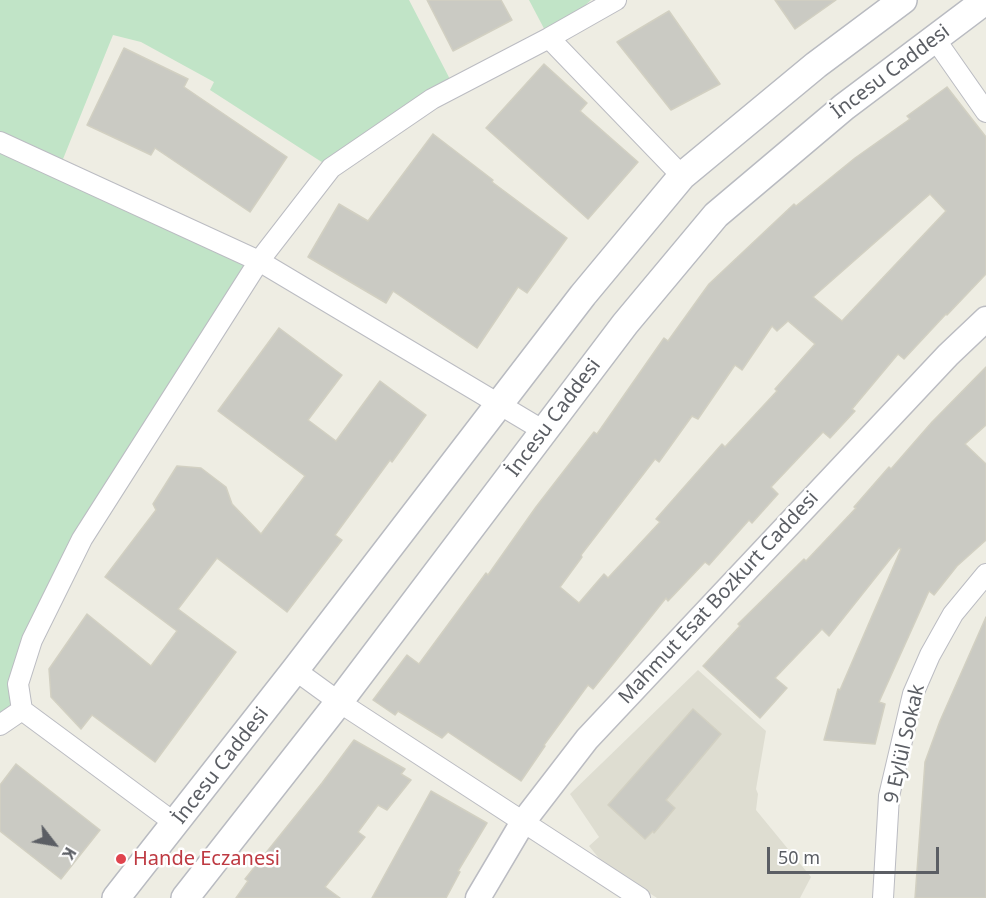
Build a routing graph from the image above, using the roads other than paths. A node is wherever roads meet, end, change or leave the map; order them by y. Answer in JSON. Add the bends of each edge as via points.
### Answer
{"nodes":[{"id":1,"x":616,"y":0,"type":"edge"},
{"id":2,"x":903,"y":0,"type":"edge"},
{"id":3,"x":986,"y":0,"type":"edge"},
{"id":4,"x":549,"y":38,"type":"junction"},
{"id":5,"x":935,"y":39,"type":"junction"},
{"id":6,"x":986,"y":112,"type":"edge"},
{"id":7,"x":0,"y":142,"type":"edge"},
{"id":8,"x":682,"y":176,"type":"junction"},
{"id":9,"x":259,"y":261,"type":"junction"},
{"id":10,"x":986,"y":319,"type":"edge"},
{"id":11,"x":501,"y":404,"type":"junction"},
{"id":12,"x":544,"y":431,"type":"junction"},
{"id":13,"x":986,"y":574,"type":"edge"},
{"id":14,"x":296,"y":670,"type":"junction"},
{"id":15,"x":339,"y":702,"type":"junction"},
{"id":16,"x":22,"y":710,"type":"junction"},
{"id":17,"x":0,"y":726,"type":"edge"},
{"id":18,"x":523,"y":822,"type":"junction"},
{"id":19,"x":176,"y":824,"type":"junction"},
{"id":20,"x":116,"y":898,"type":"edge"},
{"id":21,"x":185,"y":898,"type":"edge"},
{"id":22,"x":478,"y":898,"type":"edge"},
{"id":23,"x":640,"y":898,"type":"edge"},
{"id":24,"x":883,"y":898,"type":"edge"}],
"edges":[{"from":1,"to":4,"type":"street"},
{"from":2,"to":8,"type":"main road","name":"İncesu Caddesi","via":[[816,65]]},
{"from":3,"to":5,"type":"main road","name":"İncesu Caddesi"},
{"from":4,"to":8,"type":"street"},
{"from":4,"to":9,"type":"street","via":[[432,99],[331,168]]},
{"from":5,"to":6,"type":"street"},
{"from":5,"to":12,"type":"main road","name":"İncesu Caddesi","via":[[844,107],[717,215],[625,324]]},
{"from":7,"to":9,"type":"street"},
{"from":8,"to":11,"type":"main road","name":"İncesu Caddesi","via":[[583,295]]},
{"from":9,"to":11,"type":"street"},
{"from":9,"to":16,"type":"street","via":[[82,539],[32,640],[18,684]]},
{"from":10,"to":18,"type":"street","name":"Mahmut Esat Bozkurt Caddesi","via":[[587,739]]},
{"from":11,"to":12,"type":"street"},
{"from":11,"to":14,"type":"main road","name":"İncesu Caddesi"},
{"from":12,"to":15,"type":"main road","name":"İncesu Caddesi"},
{"from":13,"to":24,"type":"street","name":"9 Eylül Sokak","via":[[953,614],[913,694],[889,796]]},
{"from":14,"to":15,"type":"street"},
{"from":14,"to":19,"type":"main road","name":"İncesu Caddesi"},
{"from":15,"to":18,"type":"street"},
{"from":15,"to":21,"type":"main road","name":"İncesu Caddesi"},
{"from":16,"to":17,"type":"street"},
{"from":16,"to":19,"type":"street"},
{"from":18,"to":22,"type":"street","name":"Mahmut Esat Bozkurt Caddesi"},
{"from":18,"to":23,"type":"street"},
{"from":19,"to":20,"type":"main road","name":"İncesu Caddesi"}]}
